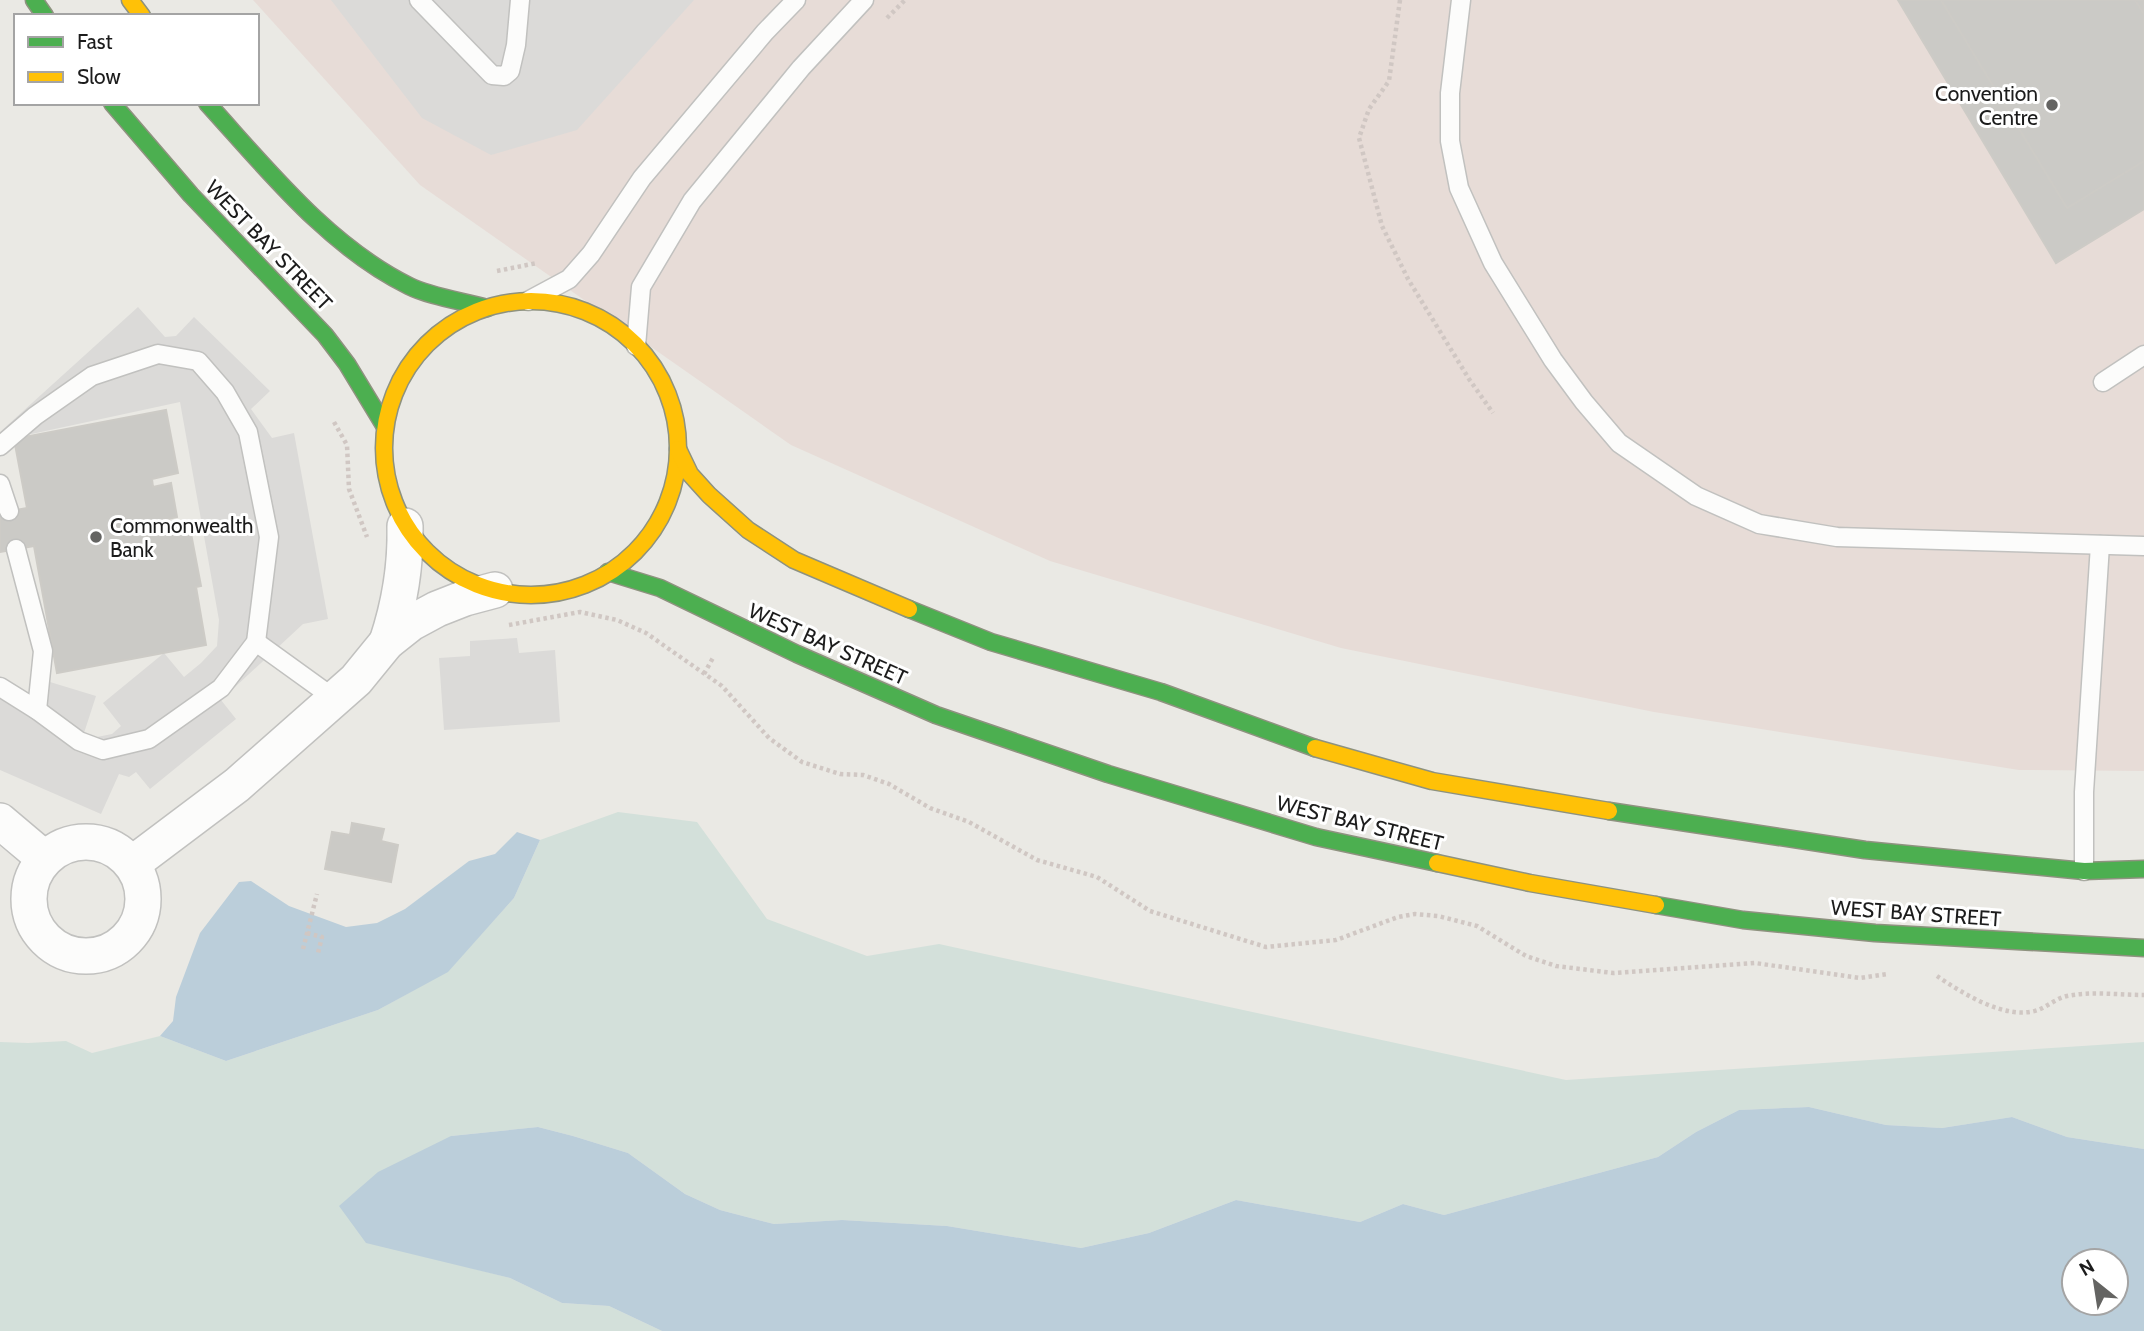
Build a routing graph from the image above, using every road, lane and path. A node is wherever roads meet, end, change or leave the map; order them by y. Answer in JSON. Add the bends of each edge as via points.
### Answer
{"nodes":[{"id":1,"x":419,"y":0,"type":"edge"},
{"id":2,"x":520,"y":0,"type":"edge"},
{"id":3,"x":796,"y":0,"type":"edge"},
{"id":4,"x":864,"y":0,"type":"edge"},
{"id":5,"x":1400,"y":0,"type":"edge"},
{"id":6,"x":1461,"y":0,"type":"edge"},
{"id":7,"x":114,"y":105,"type":"edge"},
{"id":8,"x":209,"y":105,"type":"edge"},
{"id":9,"x":591,"y":254,"type":"junction"},
{"id":10,"x":493,"y":271,"type":"dead end"},
{"id":11,"x":528,"y":301,"type":"junction"},
{"id":12,"x":487,"y":308,"type":"junction"},
{"id":13,"x":636,"y":346,"type":"junction"},
{"id":14,"x":2144,"y":355,"type":"edge"},
{"id":15,"x":2104,"y":382,"type":"dead end"},
{"id":16,"x":328,"y":411,"type":"dead end"},
{"id":17,"x":1493,"y":413,"type":"dead end"},
{"id":18,"x":384,"y":425,"type":"junction"},
{"id":19,"x":0,"y":446,"type":"edge"},
{"id":20,"x":678,"y":449,"type":"junction"},
{"id":21,"x":0,"y":484,"type":"edge"},
{"id":22,"x":9,"y":511,"type":"dead end"},
{"id":23,"x":405,"y":526,"type":"junction"},
{"id":24,"x":2100,"y":545,"type":"junction"},
{"id":25,"x":2144,"y":546,"type":"edge"},
{"id":26,"x":16,"y":549,"type":"dead end"},
{"id":27,"x":371,"y":549,"type":"dead end"},
{"id":28,"x":608,"y":572,"type":"junction"},
{"id":29,"x":495,"y":590,"type":"junction"},
{"id":30,"x":256,"y":642,"type":"junction"},
{"id":31,"x":387,"y":642,"type":"junction"},
{"id":32,"x":0,"y":687,"type":"edge"},
{"id":33,"x":335,"y":699,"type":"junction"},
{"id":34,"x":37,"y":710,"type":"junction"},
{"id":35,"x":0,"y":821,"type":"edge"},
{"id":36,"x":45,"y":859,"type":"junction"},
{"id":37,"x":132,"y":864,"type":"junction"},
{"id":38,"x":2144,"y":869,"type":"edge"},
{"id":39,"x":2084,"y":871,"type":"junction"},
{"id":40,"x":317,"y":894,"type":"dead end"},
{"id":41,"x":307,"y":933,"type":"junction"},
{"id":42,"x":2144,"y":948,"type":"edge"},
{"id":43,"x":303,"y":949,"type":"dead end"},
{"id":44,"x":318,"y":953,"type":"dead end"}],
"edges":[{"from":1,"to":2,"type":"lane","via":[[492,75],[504,76],[510,71],[516,45]]},
{"from":3,"to":9,"type":"lane","via":[[642,178]]},
{"from":4,"to":13,"type":"lane","via":[[774,99],[692,201],[641,288]]},
{"from":5,"to":17,"type":"path","via":[[1389,81],[1369,109],[1359,138],[1382,226],[1408,279]]},
{"from":6,"to":24,"type":"lane","via":[[1450,93],[1450,141],[1458,188],[1493,263],[1547,350],[1619,443],[1696,496],[1759,524],[1837,537]]},
{"from":7,"to":18,"type":"main road","name":"WEST BAY STREET","via":[[191,195],[326,335]]},
{"from":8,"to":12,"type":"main road","via":[[276,180],[370,262],[411,287]]},
{"from":9,"to":10,"type":"path","via":[[576,243],[561,258]]},
{"from":9,"to":11,"type":"lane","via":[[569,279]]},
{"from":11,"to":12,"type":"main road"},
{"from":11,"to":13,"type":"main road","via":[[587,312]]},
{"from":12,"to":18,"type":"main road","via":[[445,329],[413,361],[400,381]]},
{"from":13,"to":20,"type":"main road","via":[[668,393]]},
{"from":14,"to":15,"type":"lane"},
{"from":16,"to":27,"type":"path","via":[[347,445],[349,489]]},
{"from":18,"to":23,"type":"main road","via":[[389,487]]},
{"from":19,"to":30,"type":"lane","via":[[92,376],[158,354],[198,361],[225,393],[251,445],[269,537]]},
{"from":20,"to":28,"type":"main road","via":[[672,486],[659,520],[637,549]]},
{"from":20,"to":39,"type":"main road","via":[[690,474],[731,516],[794,560],[839,581],[991,642],[1161,692],[1336,755],[1432,781],[1530,799],[1865,850]]},
{"from":21,"to":22,"type":"lane"},
{"from":23,"to":29,"type":"main road","via":[[433,558]]},
{"from":23,"to":31,"type":"street","via":[[402,584]]},
{"from":24,"to":25,"type":"lane"},
{"from":24,"to":39,"type":"lane","via":[[2084,792]]},
{"from":26,"to":34,"type":"lane","via":[[43,651]]},
{"from":28,"to":29,"type":"main road","via":[[565,590],[518,594]]},
{"from":28,"to":42,"type":"main road","name":"WEST BAY STREET","via":[[660,589],[936,715],[1108,774],[1316,836],[1530,883],[1743,920],[1875,933]]},
{"from":29,"to":31,"type":"street","via":[[437,609]]},
{"from":30,"to":33,"type":"lane"},
{"from":30,"to":34,"type":"lane","via":[[221,688],[149,739],[103,750],[79,741]]},
{"from":31,"to":33,"type":"street"},
{"from":32,"to":34,"type":"lane"},
{"from":33,"to":37,"type":"street","via":[[237,785]]},
{"from":35,"to":36,"type":"street"},
{"from":36,"to":37,"type":"street","via":[[66,846],[90,842],[117,850]]},
{"from":36,"to":37,"type":"street","via":[[30,890],[35,925],[60,950],[89,956],[117,947],[138,924],[144,896]]},
{"from":38,"to":39,"type":"main road"},
{"from":40,"to":41,"type":"path"},
{"from":41,"to":43,"type":"path"},
{"from":41,"to":44,"type":"path","via":[[322,937]]}]}
